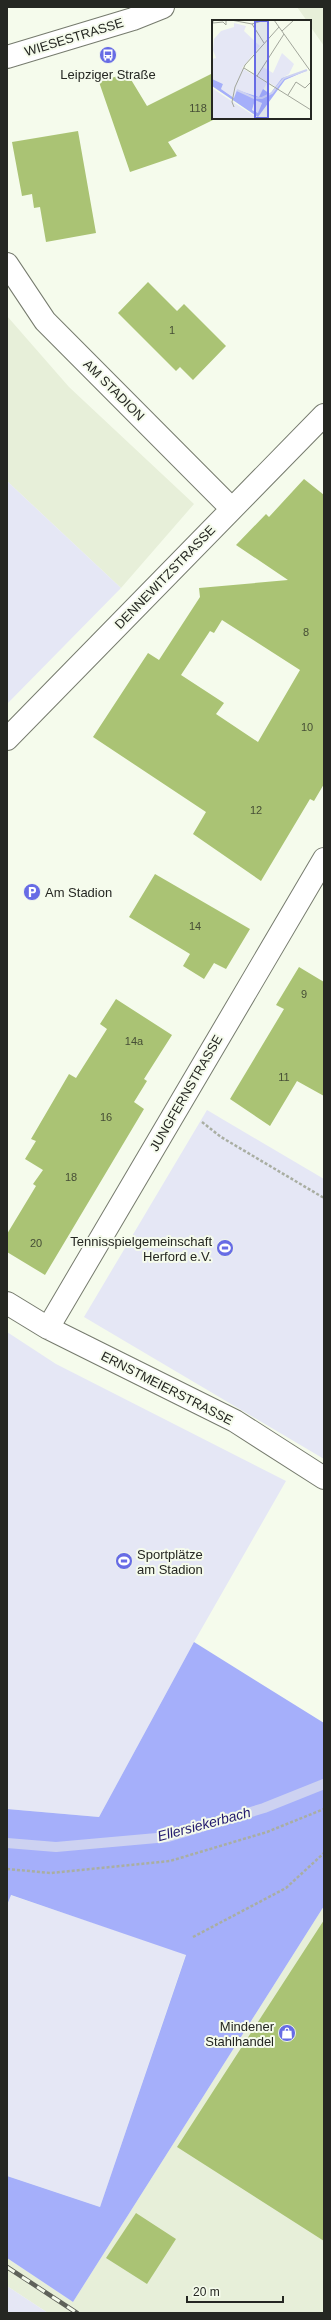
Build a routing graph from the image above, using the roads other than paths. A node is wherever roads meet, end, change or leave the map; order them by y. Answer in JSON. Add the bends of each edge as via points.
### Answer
{"nodes":[{"id":1,"x":163,"y":7,"type":"edge"},
{"id":2,"x":7,"y":57,"type":"edge"},
{"id":3,"x":7,"y":264,"type":"edge"},
{"id":4,"x":324,"y":415,"type":"edge"},
{"id":5,"x":232,"y":509,"type":"junction"},
{"id":6,"x":7,"y":739,"type":"edge"},
{"id":7,"x":324,"y":858,"type":"edge"},
{"id":8,"x":7,"y":1303,"type":"edge"},
{"id":9,"x":48,"y":1328,"type":"junction"},
{"id":10,"x":324,"y":1478,"type":"edge"}],
"edges":[{"from":1,"to":2,"type":"street","name":"WIESESTRASSE","via":[[126,21]]},
{"from":3,"to":5,"type":"street","name":"AM STADION","via":[[45,321]]},
{"from":4,"to":5,"type":"street","name":"DENNEWITZSTRASSE"},
{"from":5,"to":6,"type":"street","name":"DENNEWITZSTRASSE"},
{"from":7,"to":9,"type":"street","name":"JUNGFERNSTRASSE"},
{"from":8,"to":9,"type":"street","name":"ERNSTMEIERSTRASSE"},
{"from":9,"to":10,"type":"street","name":"ERNSTMEIERSTRASSE","via":[[235,1421]]}]}
